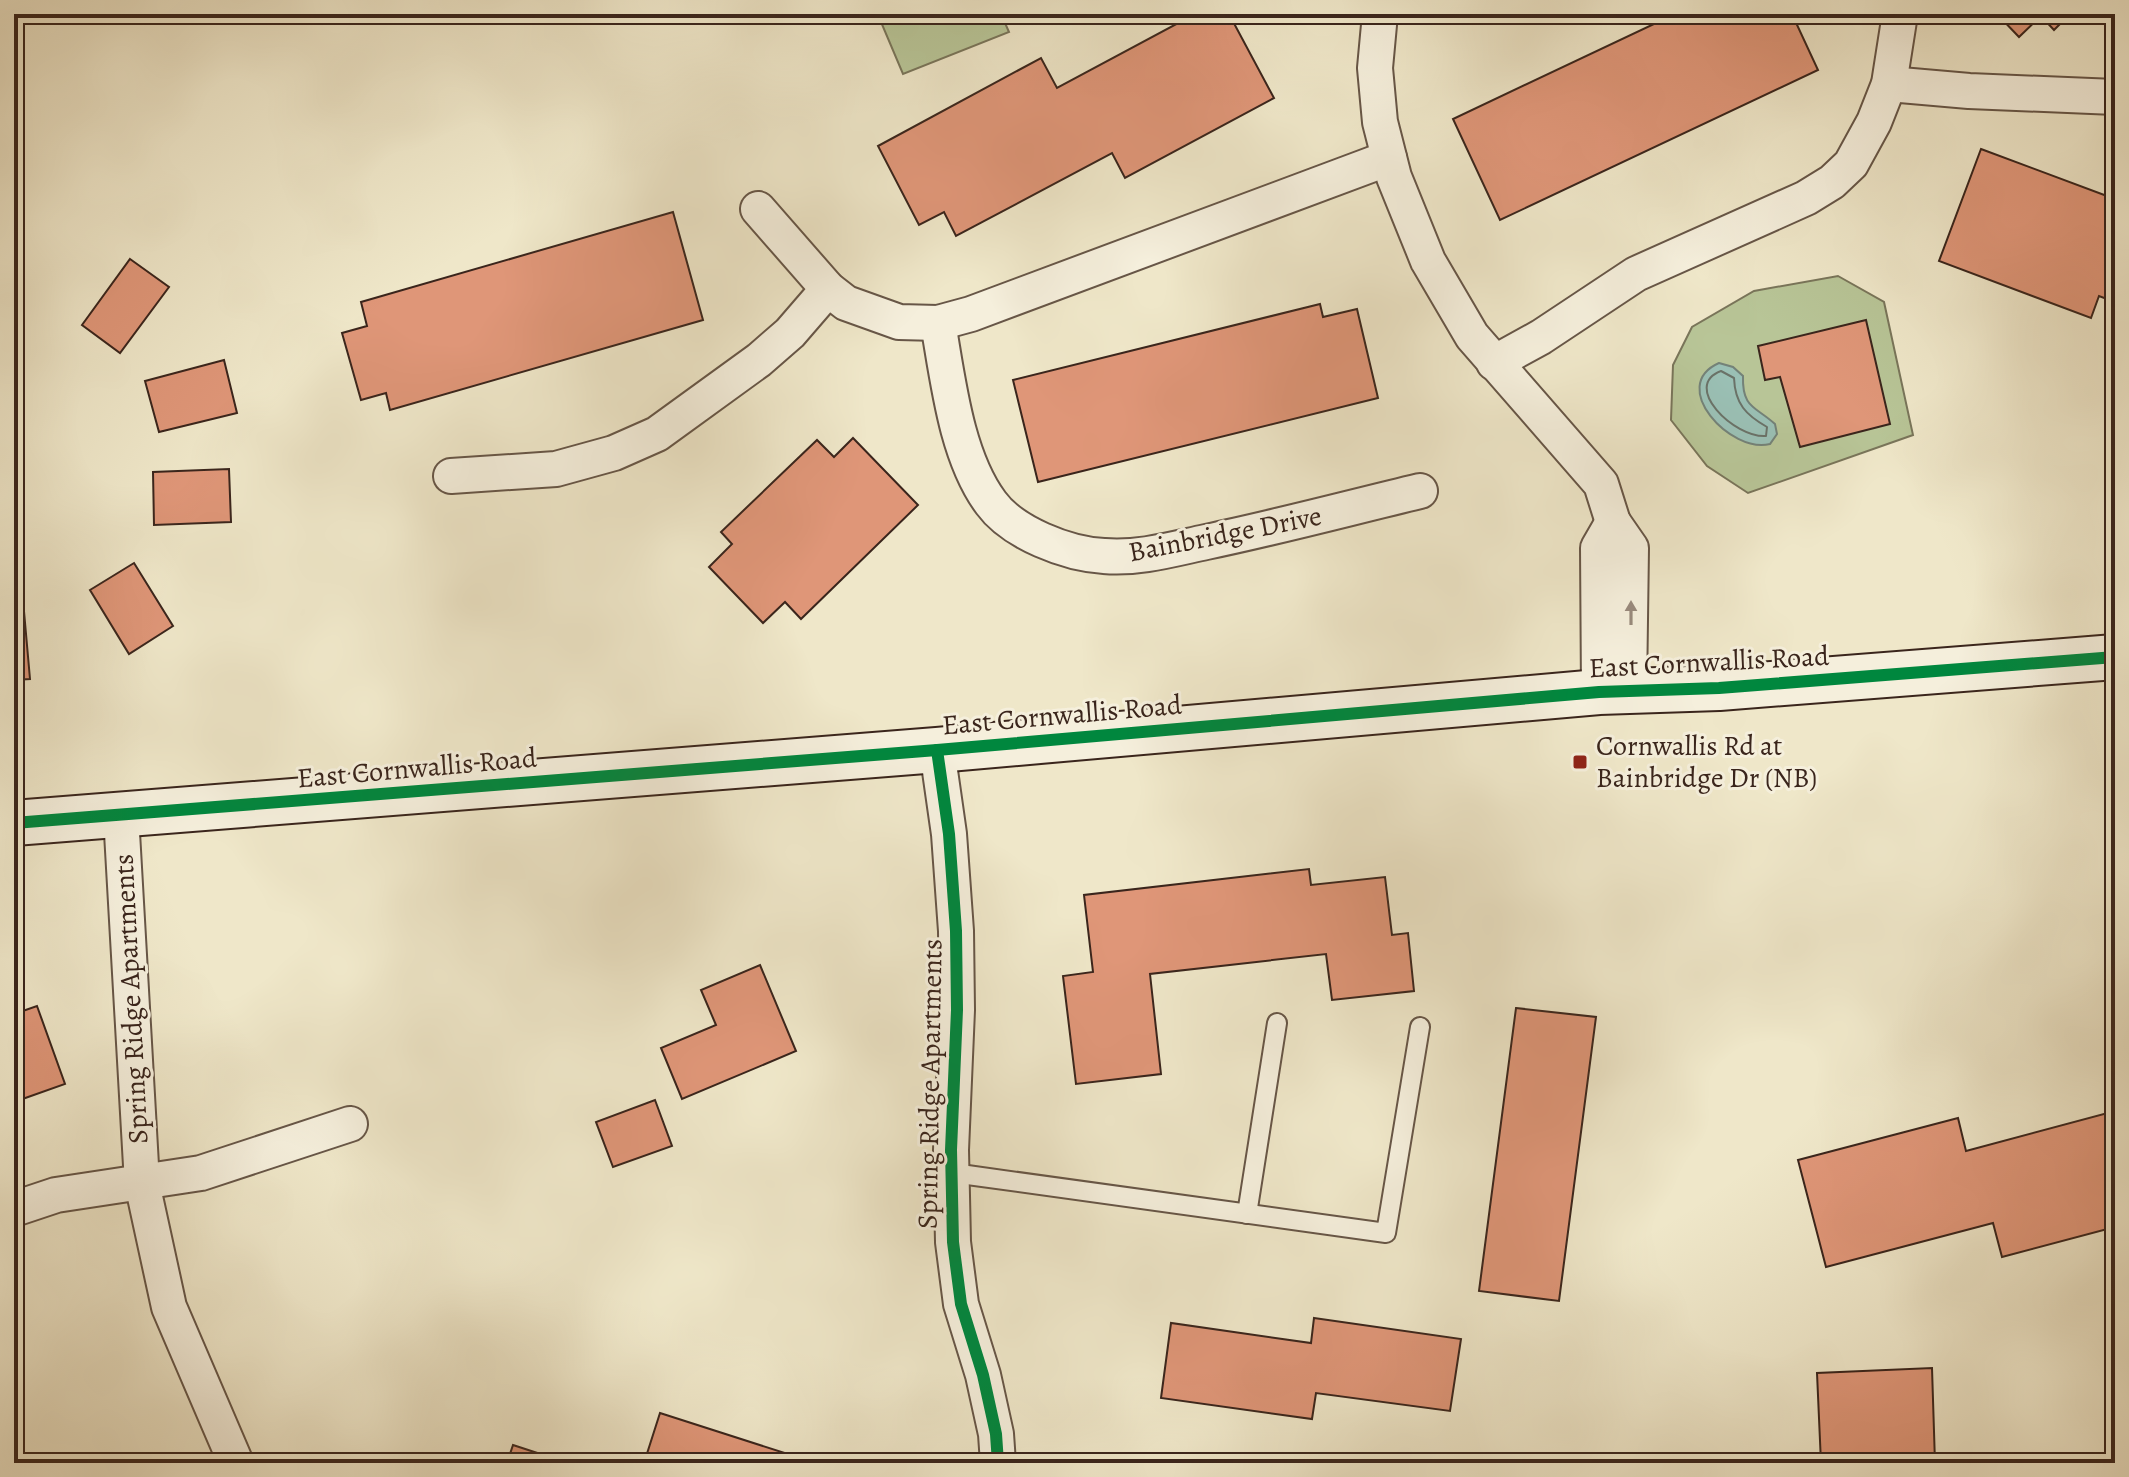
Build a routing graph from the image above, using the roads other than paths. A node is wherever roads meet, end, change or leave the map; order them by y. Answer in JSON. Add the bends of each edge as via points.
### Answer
{"nodes":[{"id":1,"x":1380,"y":14,"type":"edge"},
{"id":2,"x":1900,"y":14,"type":"edge"},
{"id":3,"x":1889,"y":84,"type":"junction"},
{"id":4,"x":2115,"y":97,"type":"edge"},
{"id":5,"x":1389,"y":158,"type":"junction"},
{"id":6,"x":758,"y":209,"type":"dead end"},
{"id":7,"x":828,"y":289,"type":"junction"},
{"id":8,"x":938,"y":323,"type":"junction"},
{"id":9,"x":1494,"y":363,"type":"junction"},
{"id":10,"x":451,"y":476,"type":"dead end"},
{"id":11,"x":1420,"y":491,"type":"dead end"},
{"id":12,"x":2115,"y":657,"type":"edge"},
{"id":13,"x":1614,"y":692,"type":"junction"},
{"id":14,"x":937,"y":750,"type":"junction"},
{"id":15,"x":121,"y":815,"type":"junction"},
{"id":16,"x":14,"y":823,"type":"edge"},
{"id":17,"x":1277,"y":1023,"type":"dead end"},
{"id":18,"x":1420,"y":1027,"type":"dead end"},
{"id":19,"x":350,"y":1124,"type":"dead end"},
{"id":20,"x":953,"y":1173,"type":"junction"},
{"id":21,"x":142,"y":1183,"type":"junction"},
{"id":22,"x":14,"y":1209,"type":"edge"},
{"id":23,"x":1247,"y":1214,"type":"junction"},
{"id":24,"x":236,"y":1463,"type":"edge"},
{"id":25,"x":998,"y":1463,"type":"edge"}],
"edges":[{"from":1,"to":5,"type":"street","via":[[1375,68]]},
{"from":2,"to":3,"type":"street"},
{"from":3,"to":4,"type":"street"},
{"from":3,"to":9,"type":"street","via":[[1851,164],[1832,182],[1636,274]]},
{"from":5,"to":8,"type":"street"},
{"from":5,"to":9,"type":"street","via":[[1428,261]]},
{"from":6,"to":7,"type":"street"},
{"from":7,"to":8,"type":"street","via":[[846,303],[899,322]]},
{"from":7,"to":10,"type":"street","via":[[759,360],[657,434],[556,469]]},
{"from":8,"to":11,"type":"street","name":"Bainbridge Drive","via":[[954,409],[974,473],[992,504],[1020,531],[1064,547],[1102,556],[1139,556]]},
{"from":9,"to":13,"type":"street","via":[[1601,484],[1613,522],[1598,548]]},
{"from":12,"to":13,"type":"street","name":"East Cornwallis Road"},
{"from":13,"to":14,"type":"street","name":"East Cornwallis Road"},
{"from":14,"to":15,"type":"street","name":"East Cornwallis Road"},
{"from":14,"to":20,"type":"street","name":"Spring Ridge Apartments","via":[[956,931]]},
{"from":15,"to":16,"type":"street","name":"East Cornwallis Road"},
{"from":15,"to":21,"type":"street","name":"Spring Ridge Apartments"},
{"from":17,"to":23,"type":"lane"},
{"from":18,"to":23,"type":"lane","name":"Spring Ridge Apartments","via":[[1386,1233]]},
{"from":19,"to":21,"type":"street","name":"Spring Ridge Apartments","via":[[201,1173]]},
{"from":20,"to":23,"type":"lane","name":"Spring Ridge Apartments"},
{"from":20,"to":25,"type":"street","name":"Spring Ridge Apartments","via":[[953,1242],[961,1304],[983,1375]]},
{"from":21,"to":22,"type":"street","name":"Spring Ridge Apartments","via":[[56,1195]]},
{"from":21,"to":24,"type":"street","name":"Spring Ridge Apartments","via":[[169,1307]]}]}
